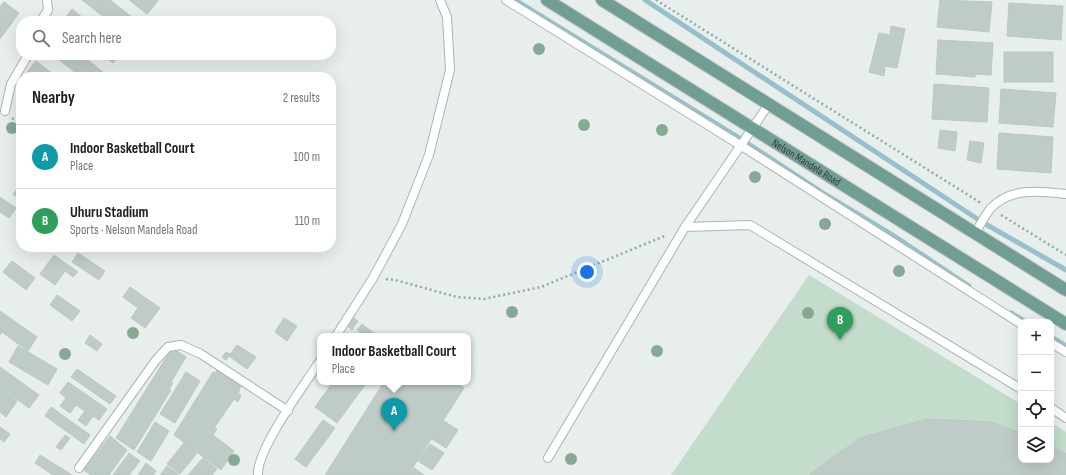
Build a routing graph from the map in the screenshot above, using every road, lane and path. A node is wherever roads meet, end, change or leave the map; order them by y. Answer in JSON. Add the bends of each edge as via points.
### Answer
{"nodes":[{"id":1,"x":47,"y":0,"type":"edge"},
{"id":2,"x":440,"y":0,"type":"edge"},
{"id":3,"x":506,"y":0,"type":"edge"},
{"id":4,"x":548,"y":0,"type":"edge"},
{"id":5,"x":602,"y":0,"type":"edge"},
{"id":6,"x":656,"y":0,"type":"edge"},
{"id":7,"x":44,"y":16,"type":"edge"},
{"id":8,"x":25,"y":60,"type":"edge"},
{"id":9,"x":18,"y":72,"type":"edge"},
{"id":10,"x":16,"y":75,"type":"edge"},
{"id":11,"x":769,"y":104,"type":"junction"},
{"id":12,"x":5,"y":111,"type":"dead end"},
{"id":13,"x":753,"y":128,"type":"junction"},
{"id":14,"x":740,"y":145,"type":"junction"},
{"id":15,"x":1066,"y":194,"type":"edge"},
{"id":16,"x":990,"y":209,"type":"junction"},
{"id":17,"x":686,"y":227,"type":"junction"},
{"id":18,"x":975,"y":233,"type":"junction"},
{"id":19,"x":1066,"y":255,"type":"edge"},
{"id":20,"x":373,"y":278,"type":"junction"},
{"id":21,"x":1066,"y":290,"type":"edge"},
{"id":22,"x":1018,"y":322,"type":"edge"},
{"id":23,"x":1066,"y":324,"type":"edge"},
{"id":24,"x":338,"y":333,"type":"edge"},
{"id":25,"x":1054,"y":345,"type":"edge"},
{"id":26,"x":1066,"y":352,"type":"edge"},
{"id":27,"x":317,"y":366,"type":"edge"},
{"id":28,"x":1018,"y":387,"type":"edge"},
{"id":29,"x":1054,"y":410,"type":"edge"},
{"id":30,"x":288,"y":411,"type":"junction"},
{"id":31,"x":1066,"y":418,"type":"edge"},
{"id":32,"x":548,"y":458,"type":"dead end"},
{"id":33,"x":79,"y":468,"type":"dead end"},
{"id":34,"x":258,"y":475,"type":"edge"}],
"edges":[{"from":1,"to":7,"type":"lane","via":[[48,10]]},
{"from":2,"to":20,"type":"lane","via":[[447,17],[450,70],[429,155],[402,224]]},
{"from":3,"to":14,"type":"lane"},
{"from":4,"to":13,"type":"main road","name":"Nelson Mandela Road"},
{"from":5,"to":11,"type":"main road"},
{"from":6,"to":16,"type":"path"},
{"from":8,"to":9,"type":"lane"},
{"from":10,"to":12,"type":"lane","via":[[11,84]]},
{"from":11,"to":13,"type":"lane"},
{"from":11,"to":18,"type":"main road"},
{"from":13,"to":14,"type":"lane"},
{"from":13,"to":23,"type":"main road","name":"Nelson Mandela Road"},
{"from":14,"to":17,"type":"lane"},
{"from":14,"to":22,"type":"lane"},
{"from":15,"to":16,"type":"lane","via":[[1020,192],[1004,198]]},
{"from":16,"to":18,"type":"lane"},
{"from":16,"to":19,"type":"path"},
{"from":17,"to":20,"type":"path","via":[[541,287],[484,299],[457,297],[395,280]]},
{"from":17,"to":28,"type":"lane","via":[[750,225]]},
{"from":17,"to":32,"type":"lane"},
{"from":18,"to":21,"type":"main road"},
{"from":20,"to":24,"type":"lane"},
{"from":25,"to":26,"type":"lane"},
{"from":27,"to":30,"type":"lane"},
{"from":29,"to":31,"type":"lane"},
{"from":30,"to":33,"type":"lane","via":[[201,354],[181,345],[168,347]]},
{"from":30,"to":34,"type":"lane","via":[[269,442]]}]}
